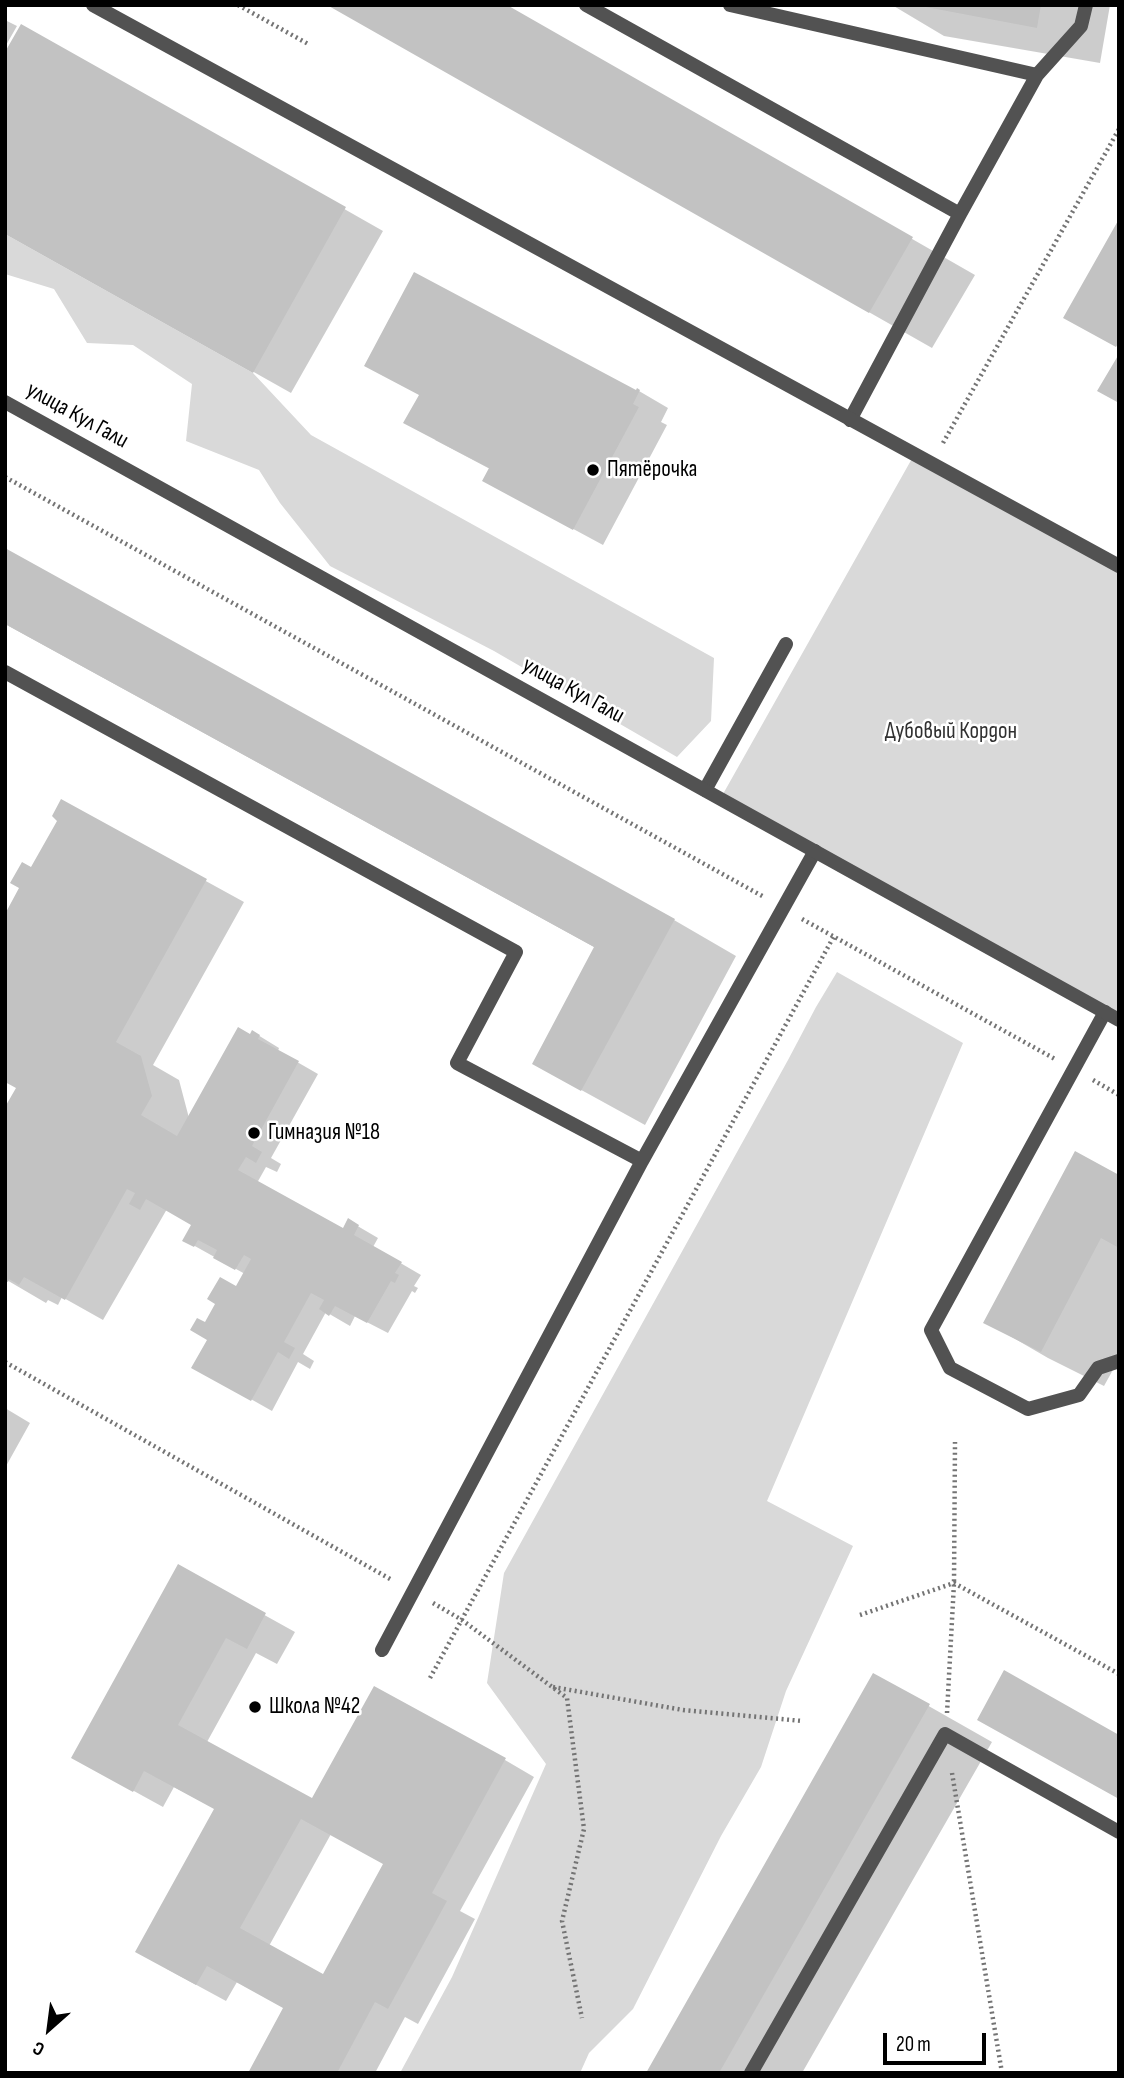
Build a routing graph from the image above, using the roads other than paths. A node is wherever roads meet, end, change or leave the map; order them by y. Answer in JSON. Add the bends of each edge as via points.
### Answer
{"nodes":[{"id":1,"x":93,"y":5,"type":"edge"},
{"id":2,"x":586,"y":5,"type":"edge"},
{"id":3,"x":730,"y":5,"type":"edge"},
{"id":4,"x":1086,"y":5,"type":"edge"},
{"id":5,"x":1037,"y":75,"type":"junction"},
{"id":6,"x":960,"y":214,"type":"junction"},
{"id":7,"x":5,"y":402,"type":"edge"},
{"id":8,"x":850,"y":420,"type":"junction"},
{"id":9,"x":1119,"y":566,"type":"edge"},
{"id":10,"x":786,"y":644,"type":"dead end"},
{"id":11,"x":5,"y":672,"type":"edge"},
{"id":12,"x":705,"y":790,"type":"junction"},
{"id":13,"x":814,"y":851,"type":"junction"},
{"id":14,"x":1105,"y":1012,"type":"junction"},
{"id":15,"x":1119,"y":1020,"type":"edge"},
{"id":16,"x":642,"y":1161,"type":"junction"},
{"id":17,"x":1119,"y":1361,"type":"edge"},
{"id":18,"x":382,"y":1650,"type":"dead end"},
{"id":19,"x":1119,"y":1832,"type":"edge"},
{"id":20,"x":751,"y":2073,"type":"edge"}],
"edges":[{"from":1,"to":8,"type":"street"},
{"from":2,"to":6,"type":"street"},
{"from":3,"to":5,"type":"street"},
{"from":4,"to":5,"type":"street","via":[[1081,26]]},
{"from":5,"to":6,"type":"street"},
{"from":6,"to":8,"type":"street"},
{"from":7,"to":12,"type":"street","name":"улица Кул Гали"},
{"from":8,"to":9,"type":"street"},
{"from":10,"to":12,"type":"street"},
{"from":11,"to":16,"type":"street","via":[[516,952],[457,1063]]},
{"from":12,"to":13,"type":"street","name":"улица Кул Гали"},
{"from":13,"to":14,"type":"street","name":"улица Кул Гали"},
{"from":13,"to":16,"type":"street"},
{"from":14,"to":15,"type":"street","name":"улица Кул Гали"},
{"from":14,"to":17,"type":"street","via":[[931,1330],[950,1368],[1028,1409],[1079,1395],[1098,1368]]},
{"from":16,"to":18,"type":"street"},
{"from":19,"to":20,"type":"street","via":[[946,1734]]}]}
